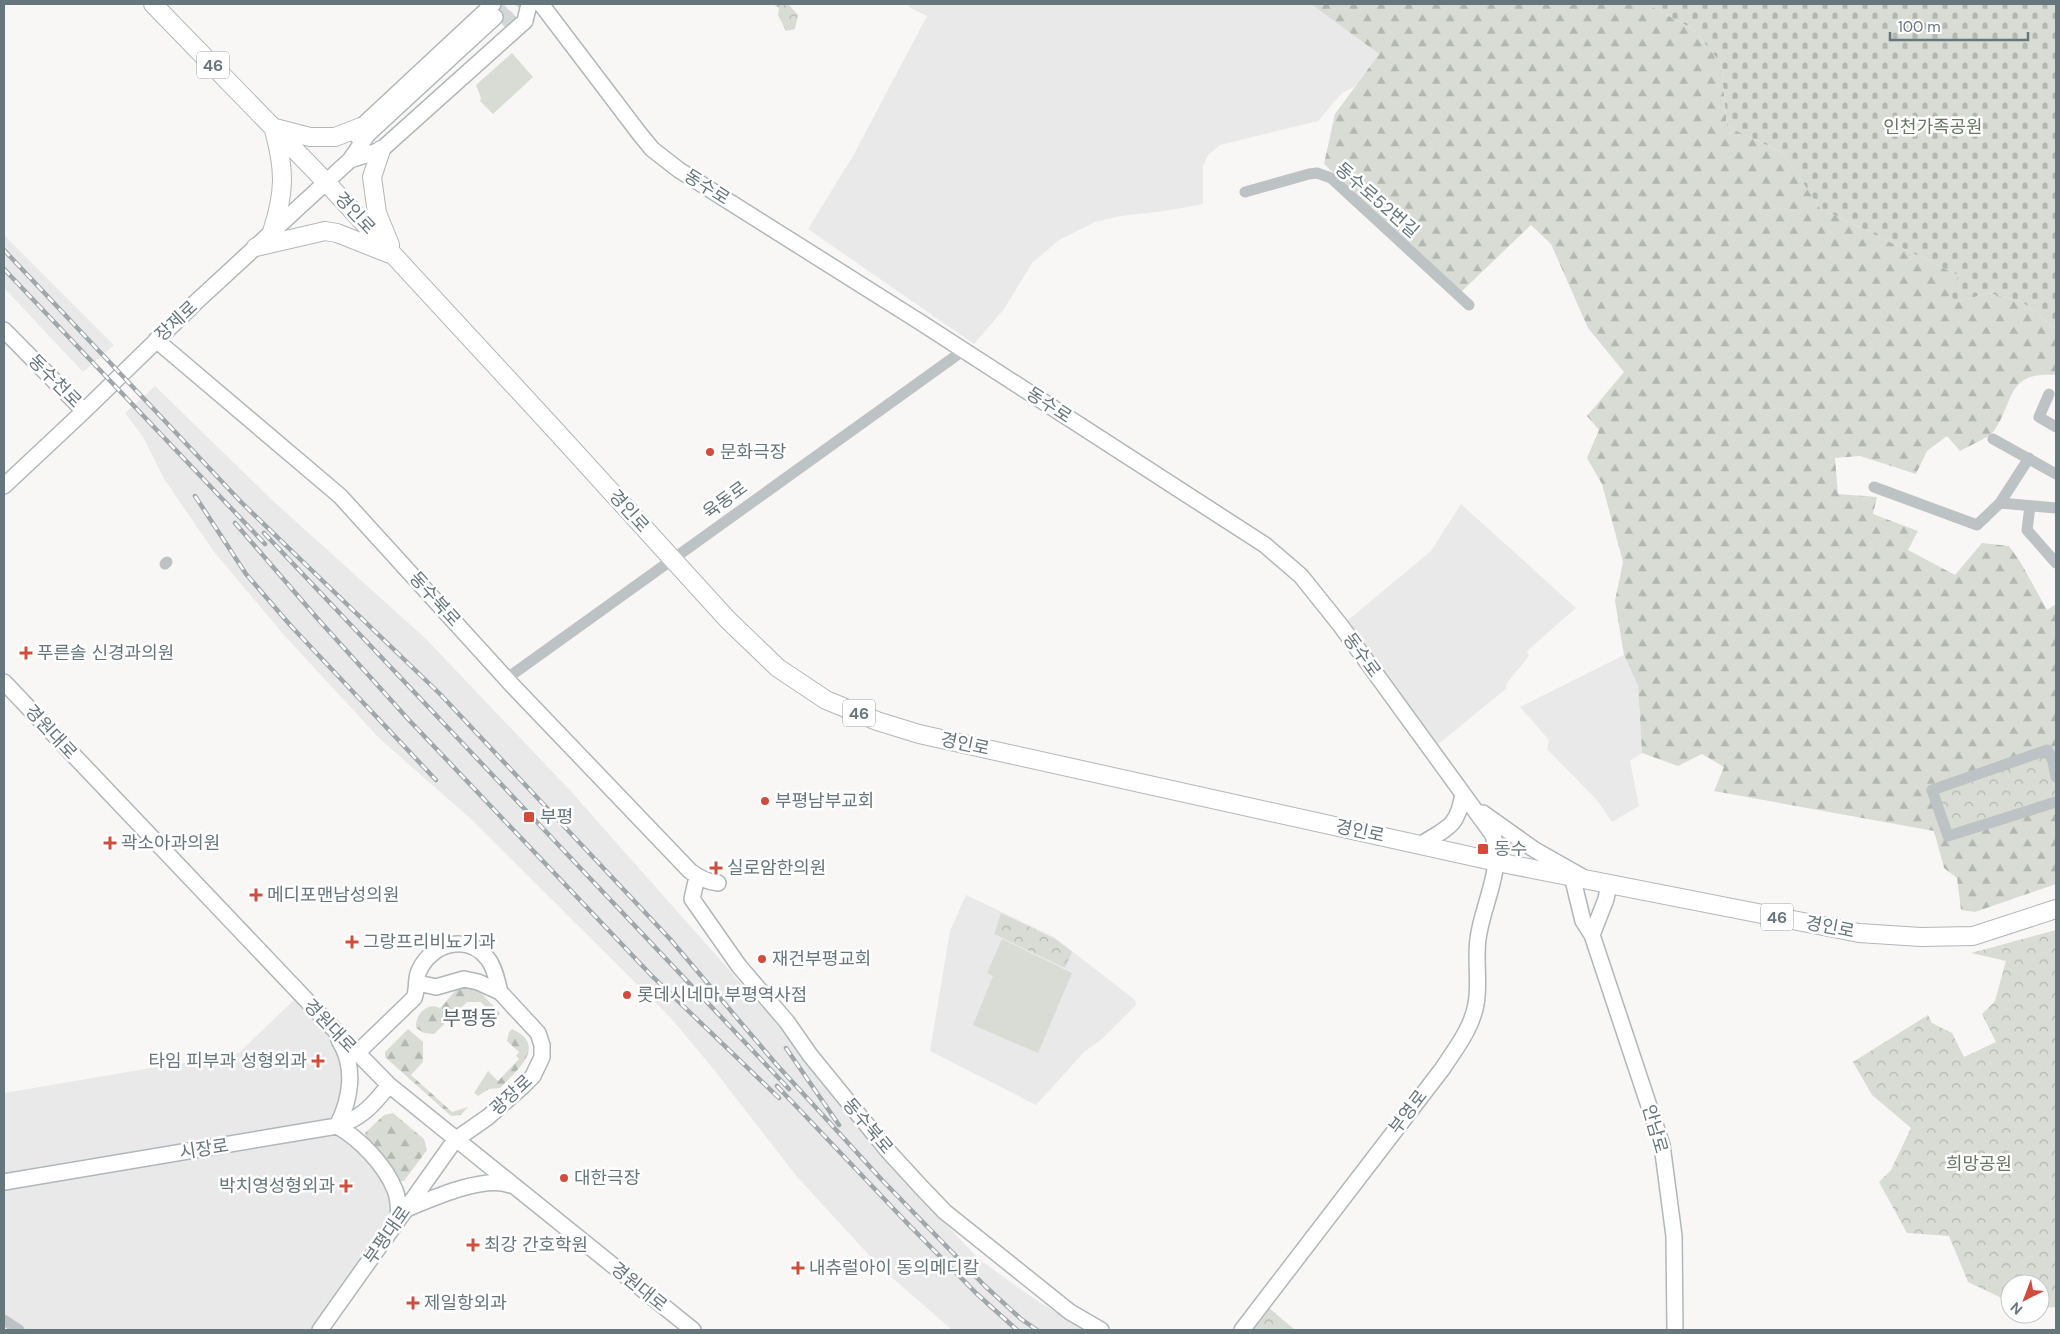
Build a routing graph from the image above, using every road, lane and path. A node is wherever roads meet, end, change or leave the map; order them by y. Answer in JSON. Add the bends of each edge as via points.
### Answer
{"nodes":[{"id":1,"x":153,"y":4,"type":"edge"},
{"id":2,"x":529,"y":4,"type":"edge"},
{"id":3,"x":541,"y":4,"type":"edge"},
{"id":4,"x":497,"y":16,"type":"edge"},
{"id":5,"x":273,"y":127,"type":"junction"},
{"id":6,"x":361,"y":127,"type":"junction"},
{"id":7,"x":382,"y":150,"type":"junction"},
{"id":8,"x":350,"y":160,"type":"junction"},
{"id":9,"x":326,"y":182,"type":"junction"},
{"id":10,"x":1245,"y":192,"type":"dead end"},
{"id":11,"x":272,"y":232,"type":"junction"},
{"id":12,"x":256,"y":247,"type":"junction"},
{"id":13,"x":395,"y":256,"type":"junction"},
{"id":14,"x":1469,"y":305,"type":"dead end"},
{"id":15,"x":4,"y":330,"type":"edge"},
{"id":16,"x":156,"y":340,"type":"junction"},
{"id":17,"x":964,"y":350,"type":"junction"},
{"id":18,"x":2049,"y":394,"type":"dead end"},
{"id":19,"x":84,"y":411,"type":"junction"},
{"id":20,"x":2056,"y":427,"type":"edge"},
{"id":21,"x":1992,"y":440,"type":"dead end"},
{"id":22,"x":2029,"y":458,"type":"junction"},
{"id":23,"x":2056,"y":472,"type":"edge"},
{"id":24,"x":4,"y":486,"type":"edge"},
{"id":25,"x":1874,"y":487,"type":"dead end"},
{"id":26,"x":2000,"y":503,"type":"junction"},
{"id":27,"x":2030,"y":506,"type":"junction"},
{"id":28,"x":2056,"y":508,"type":"edge"},
{"id":29,"x":673,"y":560,"type":"junction"},
{"id":30,"x":2056,"y":563,"type":"edge"},
{"id":31,"x":506,"y":679,"type":"junction"},
{"id":32,"x":4,"y":682,"type":"edge"},
{"id":33,"x":2054,"y":757,"type":"edge"},
{"id":34,"x":2056,"y":777,"type":"edge"},
{"id":35,"x":1466,"y":798,"type":"junction"},
{"id":36,"x":2056,"y":802,"type":"edge"},
{"id":37,"x":1420,"y":845,"type":"junction"},
{"id":38,"x":1497,"y":862,"type":"junction"},
{"id":39,"x":697,"y":877,"type":"junction"},
{"id":40,"x":1579,"y":878,"type":"junction"},
{"id":41,"x":718,"y":883,"type":"dead end"},
{"id":42,"x":1609,"y":884,"type":"junction"},
{"id":43,"x":2056,"y":909,"type":"edge"},
{"id":44,"x":1592,"y":935,"type":"junction"},
{"id":45,"x":418,"y":983,"type":"junction"},
{"id":46,"x":500,"y":992,"type":"junction"},
{"id":47,"x":332,"y":1028,"type":"junction"},
{"id":48,"x":357,"y":1053,"type":"junction"},
{"id":49,"x":389,"y":1085,"type":"junction"},
{"id":50,"x":337,"y":1126,"type":"junction"},
{"id":51,"x":455,"y":1140,"type":"junction"},
{"id":52,"x":4,"y":1182,"type":"edge"},
{"id":53,"x":515,"y":1187,"type":"junction"},
{"id":54,"x":402,"y":1214,"type":"junction"},
{"id":55,"x":4,"y":1320,"type":"edge"},
{"id":56,"x":19,"y":1330,"type":"edge"},
{"id":57,"x":320,"y":1330,"type":"edge"},
{"id":58,"x":693,"y":1330,"type":"edge"},
{"id":59,"x":1101,"y":1330,"type":"edge"},
{"id":60,"x":1242,"y":1330,"type":"edge"},
{"id":61,"x":1674,"y":1330,"type":"edge"}],
"edges":[{"from":1,"to":5,"type":"main road","name":"경인로","number":"46"},
{"from":2,"to":7,"type":"street","via":[[525,21]]},
{"from":3,"to":17,"type":"street","name":"동수로","via":[[652,149],[679,170]]},
{"from":4,"to":6,"type":"street"},
{"from":4,"to":8,"type":"street","name":"장제로","via":[[376,145]]},
{"from":5,"to":6,"type":"main road","via":[[310,137],[335,137]]},
{"from":5,"to":9,"type":"main road","name":"경인로","number":"46"},
{"from":5,"to":11,"type":"main road","via":[[282,159],[282,180],[281,205]]},
{"from":6,"to":8,"type":"street"},
{"from":7,"to":8,"type":"street"},
{"from":7,"to":13,"type":"main road","via":[[372,177],[374,195],[377,213]]},
{"from":8,"to":9,"type":"street","name":"장제로"},
{"from":9,"to":11,"type":"street","name":"장제로"},
{"from":9,"to":13,"type":"main road","name":"경인로","number":"46"},
{"from":10,"to":14,"type":"street","name":"동수로52번길","via":[[1308,174],[1317,173],[1331,178]]},
{"from":11,"to":12,"type":"street","name":"장제로"},
{"from":12,"to":13,"type":"main road","via":[[325,231]]},
{"from":12,"to":16,"type":"street","name":"장제로"},
{"from":13,"to":29,"type":"main road","name":"경인로","number":"46"},
{"from":15,"to":19,"type":"street","name":"동수천로"},
{"from":16,"to":19,"type":"street","name":"장제로"},
{"from":16,"to":31,"type":"street","name":"동수북로","via":[[340,496]]},
{"from":17,"to":29,"type":"street","name":"육동로"},
{"from":17,"to":35,"type":"street","name":"동수로","via":[[1265,545],[1301,576]]},
{"from":18,"to":20,"type":"street","via":[[2039,416]]},
{"from":19,"to":24,"type":"street","name":"장제로"},
{"from":21,"to":22,"type":"street"},
{"from":22,"to":23,"type":"street"},
{"from":22,"to":26,"type":"street"},
{"from":25,"to":26,"type":"street","via":[[1976,525]]},
{"from":26,"to":27,"type":"street"},
{"from":27,"to":28,"type":"street"},
{"from":27,"to":30,"type":"street","via":[[2027,530]]},
{"from":29,"to":31,"type":"street","name":"육동로"},
{"from":29,"to":37,"type":"main road","name":"경인로","number":"46","via":[[778,668],[826,700],[877,721],[919,734]]},
{"from":31,"to":39,"type":"street","name":"동수북로"},
{"from":32,"to":47,"type":"street","name":"경원대로"},
{"from":33,"to":34,"type":"street"},
{"from":33,"to":36,"type":"street","via":[[2047,750],[1932,790],[1948,836]]},
{"from":35,"to":37,"type":"street","via":[[1457,819]]},
{"from":35,"to":38,"type":"street","name":"동수로","via":[[1493,835]]},
{"from":35,"to":40,"type":"street"},
{"from":37,"to":38,"type":"main road","name":"경인로","number":"46"},
{"from":38,"to":40,"type":"main road","name":"경인로","number":"46"},
{"from":38,"to":60,"type":"street","name":"부영로","via":[[1478,939],[1476,1004],[1461,1042]]},
{"from":39,"to":41,"type":"street"},
{"from":39,"to":59,"type":"street","name":"동수북로","via":[[692,899],[706,920],[739,966],[889,1152],[945,1212],[1070,1312]]},
{"from":40,"to":42,"type":"main road","name":"경인로","number":"46"},
{"from":40,"to":44,"type":"street","name":"안남로","via":[[1583,921]]},
{"from":42,"to":43,"type":"main road","name":"경인로","number":"46","via":[[1859,933],[1912,937],[1973,936]]},
{"from":42,"to":44,"type":"street"},
{"from":44,"to":61,"type":"street","name":"안남로","via":[[1662,1145],[1674,1236]]},
{"from":45,"to":46,"type":"street","name":"광장로","via":[[436,987],[464,979]]},
{"from":45,"to":46,"type":"street","name":"광장로","via":[[418,972],[437,948],[465,945],[488,959]]},
{"from":45,"to":48,"type":"street","name":"광장로","via":[[410,1003]]},
{"from":46,"to":51,"type":"street","name":"광장로","via":[[538,1033],[542,1057],[533,1076],[523,1086],[488,1117]]},
{"from":47,"to":48,"type":"street","name":"경원대로"},
{"from":47,"to":50,"type":"street","via":[[348,1059],[350,1074],[348,1097]]},
{"from":48,"to":49,"type":"street","name":"경원대로"},
{"from":49,"to":50,"type":"street","name":"시장로","via":[[360,1116]]},
{"from":49,"to":51,"type":"street","name":"경원대로"},
{"from":50,"to":52,"type":"street","name":"시장로"},
{"from":50,"to":54,"type":"street","via":[[360,1142],[392,1183]]},
{"from":51,"to":53,"type":"street","name":"경원대로"},
{"from":51,"to":54,"type":"street","name":"부평대로"},
{"from":53,"to":54,"type":"street","via":[[497,1182],[480,1183]]},
{"from":53,"to":58,"type":"street","name":"경원대로"},
{"from":54,"to":57,"type":"street","name":"부평대로"},
{"from":55,"to":56,"type":"street"}]}
